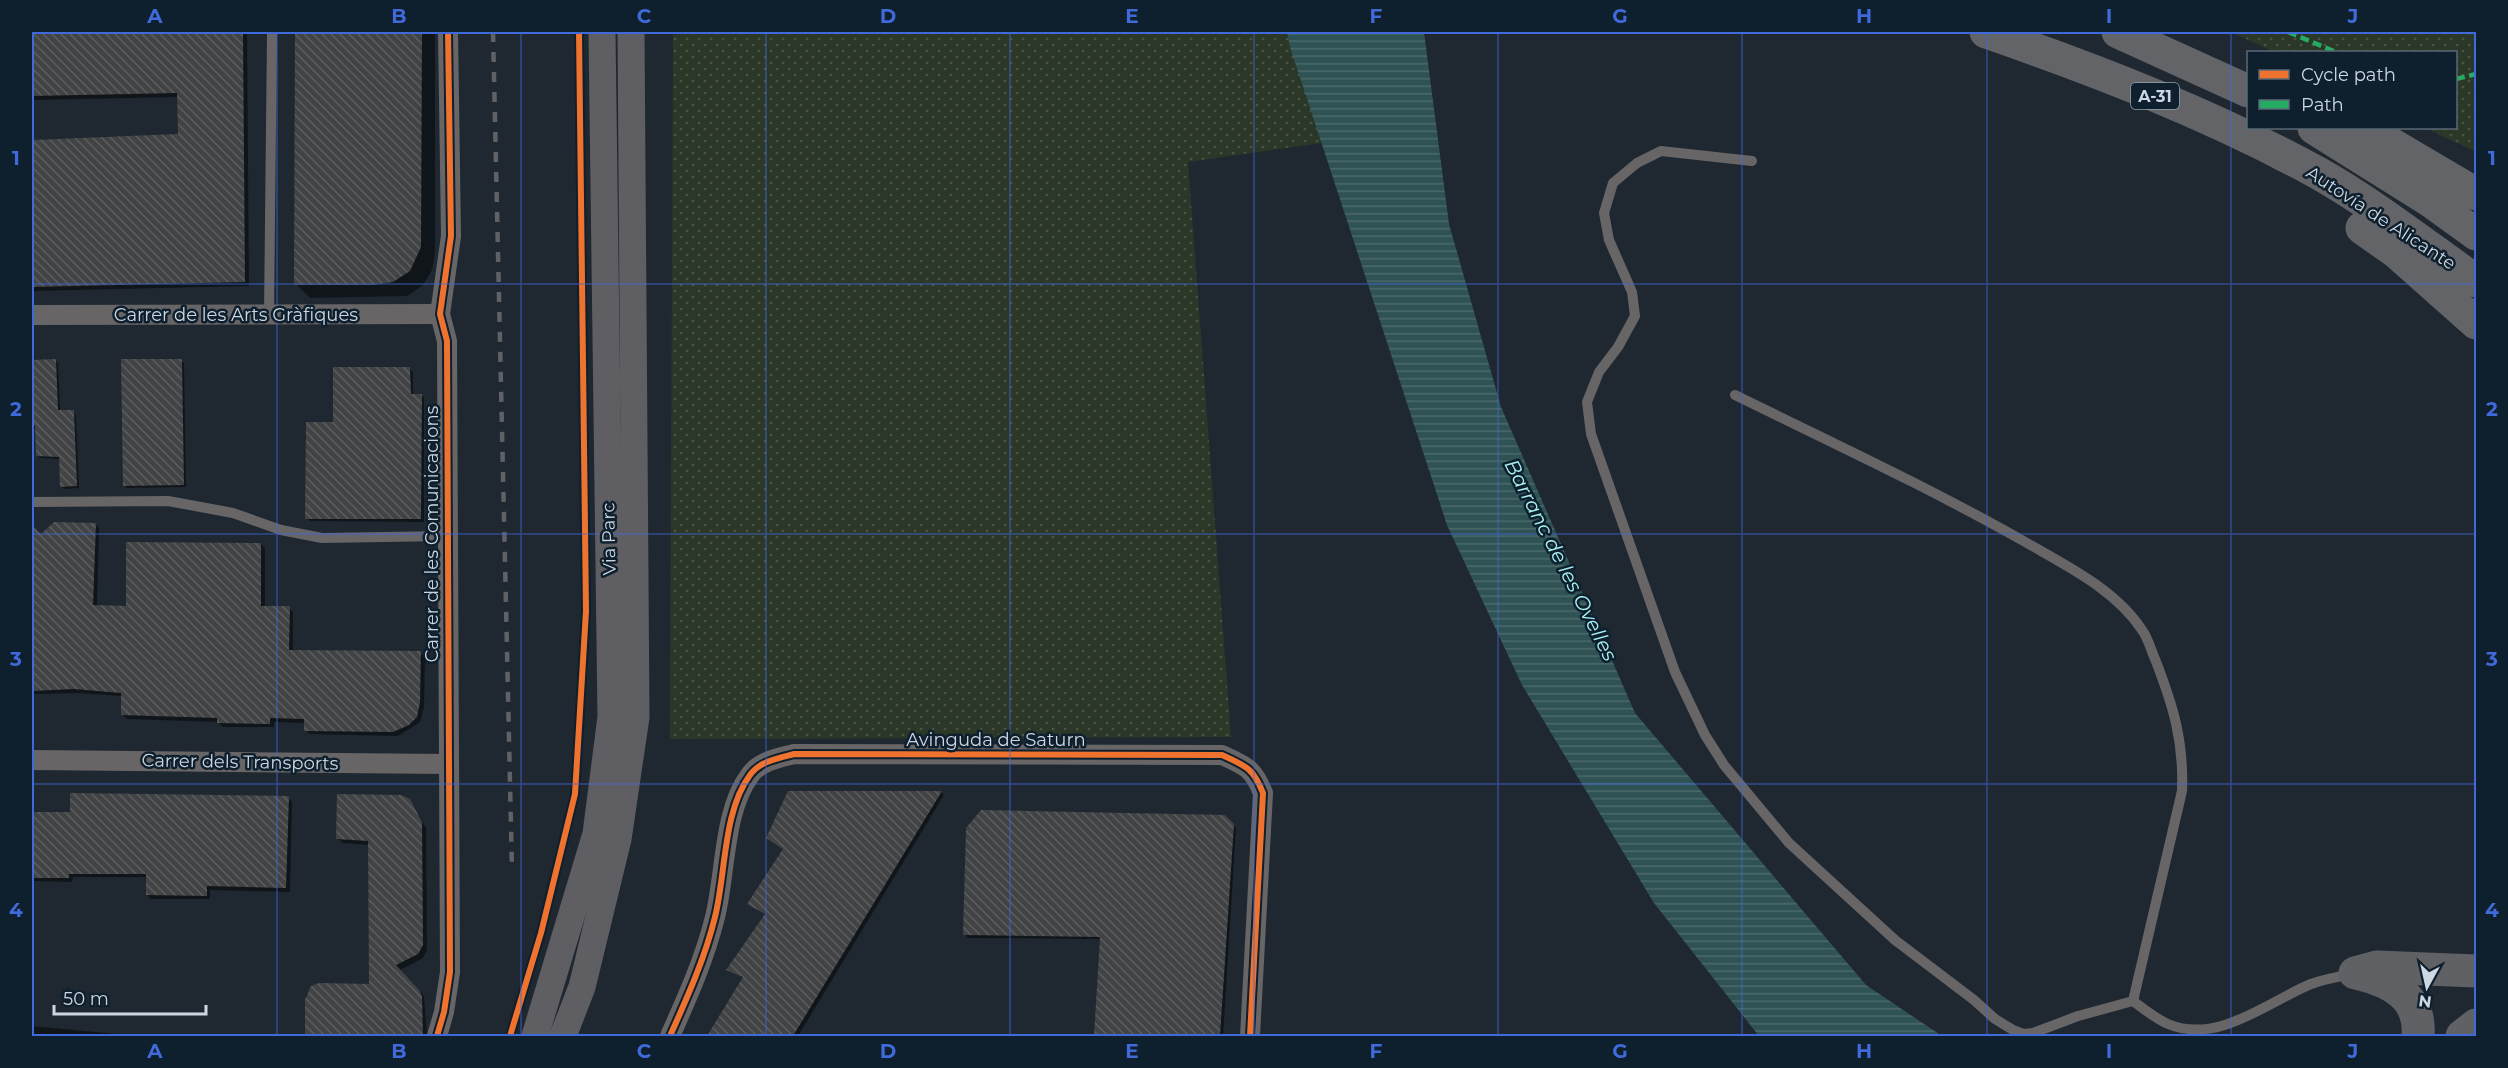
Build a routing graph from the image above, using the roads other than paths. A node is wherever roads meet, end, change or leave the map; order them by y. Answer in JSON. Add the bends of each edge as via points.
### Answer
{"nodes":[{"id":1,"x":272,"y":32,"type":"edge"},
{"id":2,"x":448,"y":32,"type":"edge"},
{"id":3,"x":602,"y":32,"type":"edge"},
{"id":4,"x":631,"y":32,"type":"edge"},
{"id":5,"x":1986,"y":32,"type":"edge"},
{"id":6,"x":2118,"y":32,"type":"edge"},
{"id":7,"x":2163,"y":32,"type":"edge"},
{"id":8,"x":2247,"y":70,"type":"edge"},
{"id":9,"x":2247,"y":91,"type":"edge"},
{"id":10,"x":2316,"y":129,"type":"edge"},
{"id":11,"x":2366,"y":129,"type":"edge"},
{"id":12,"x":1752,"y":160,"type":"dead end"},
{"id":13,"x":2319,"y":174,"type":"junction"},
{"id":14,"x":2476,"y":194,"type":"edge"},
{"id":15,"x":2476,"y":234,"type":"edge"},
{"id":16,"x":2476,"y":281,"type":"edge"},
{"id":17,"x":440,"y":314,"type":"junction"},
{"id":18,"x":32,"y":315,"type":"edge"},
{"id":19,"x":269,"y":315,"type":"junction"},
{"id":20,"x":2476,"y":323,"type":"edge"},
{"id":21,"x":1735,"y":394,"type":"dead end"},
{"id":22,"x":32,"y":502,"type":"edge"},
{"id":23,"x":447,"y":536,"type":"junction"},
{"id":24,"x":32,"y":760,"type":"edge"},
{"id":25,"x":448,"y":764,"type":"junction"},
{"id":26,"x":2476,"y":971,"type":"edge"},
{"id":27,"x":2355,"y":973,"type":"junction"},
{"id":28,"x":2133,"y":1001,"type":"junction"},
{"id":29,"x":2476,"y":1025,"type":"edge"},
{"id":30,"x":535,"y":1035,"type":"edge"},
{"id":31,"x":437,"y":1036,"type":"edge"},
{"id":32,"x":563,"y":1036,"type":"edge"},
{"id":33,"x":670,"y":1036,"type":"edge"},
{"id":34,"x":1250,"y":1036,"type":"edge"},
{"id":35,"x":2418,"y":1036,"type":"edge"},
{"id":36,"x":2462,"y":1036,"type":"edge"}],
"edges":[{"from":1,"to":19,"type":"lane"},
{"from":2,"to":17,"type":"street","name":"Carrer de les Comunicacions","via":[[451,236]]},
{"from":3,"to":30,"type":"main road","name":"Via Parc","via":[[611,717],[596,834]]},
{"from":4,"to":32,"type":"main road","name":"Via Parc","via":[[636,717],[618,839],[582,987]]},
{"from":5,"to":13,"type":"highway","name":"Autovía de Alicante","number":"A-31","via":[[2100,72],[2213,121]]},
{"from":6,"to":9,"type":"highway","number":"A-31"},
{"from":7,"to":8,"type":"highway"},
{"from":10,"to":15,"type":"highway"},
{"from":11,"to":14,"type":"highway"},
{"from":12,"to":28,"type":"lane","via":[[1661,151],[1637,163],[1613,183],[1604,213],[1609,240],[1632,292],[1635,316],[1599,372],[1587,402],[1591,434],[1675,672],[1724,765],[1789,843],[1895,940],[1995,1019],[2023,1034],[2033,1034]]},
{"from":13,"to":16,"type":"highway","name":"Autovía de Alicante","number":"A-31"},
{"from":13,"to":20,"type":"highway","via":[[2341,214],[2396,252]]},
{"from":17,"to":19,"type":"street","name":"Carrer de les Arts Gràfiques"},
{"from":17,"to":23,"type":"street","name":"Carrer de les Comunicacions","via":[[447,341]]},
{"from":18,"to":19,"type":"street","name":"Carrer de les Arts Gràfiques"},
{"from":21,"to":28,"type":"lane","via":[[1987,520],[2075,571],[2115,600],[2143,630],[2165,686],[2182,744],[2183,762],[2182,791]]},
{"from":22,"to":23,"type":"lane","via":[[168,501],[233,513],[281,530],[322,538]]},
{"from":23,"to":25,"type":"street","name":"Carrer de les Comunicacions"},
{"from":24,"to":25,"type":"street","name":"Carrer dels Transports"},
{"from":25,"to":31,"type":"street","name":"Carrer de les Comunicacions","via":[[450,972]]},
{"from":26,"to":27,"type":"highway","via":[[2377,967]]},
{"from":27,"to":28,"type":"lane","via":[[2312,984],[2235,1022],[2212,1028],[2189,1029],[2168,1024]]},
{"from":27,"to":35,"type":"highway","via":[[2380,979],[2404,993],[2417,1018]]},
{"from":29,"to":36,"type":"highway"},
{"from":33,"to":34,"type":"street","name":"Avinguda de Saturn","via":[[695,981],[716,916],[741,788],[751,772],[767,762],[794,754],[1222,755],[1243,765],[1255,773],[1263,794]]}]}
